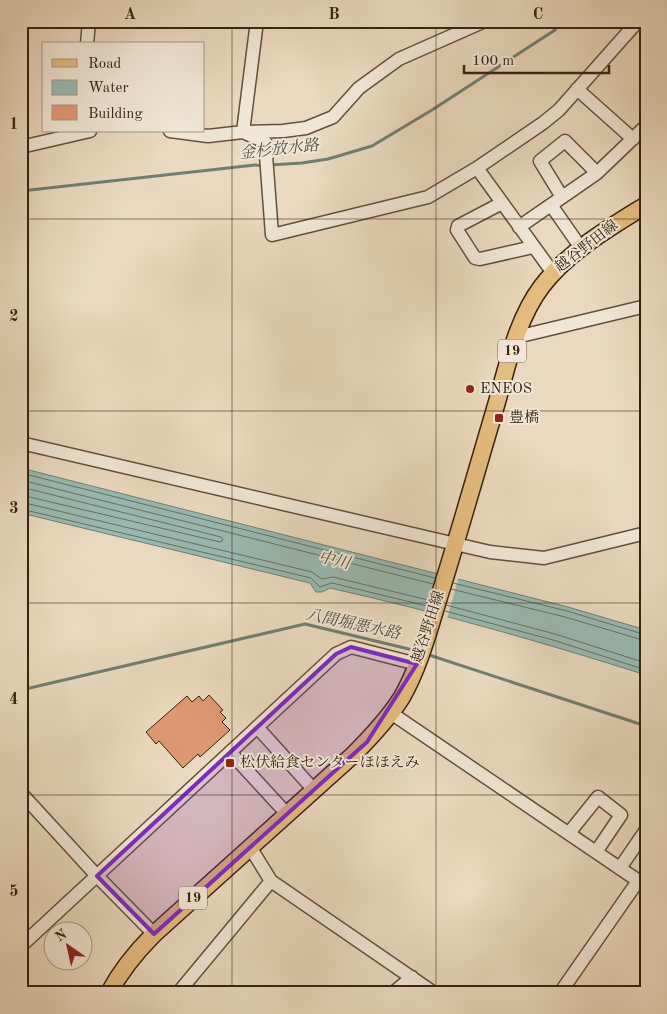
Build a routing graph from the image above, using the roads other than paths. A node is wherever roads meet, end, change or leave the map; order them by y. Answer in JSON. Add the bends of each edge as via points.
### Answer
{"nodes":[{"id":1,"x":90,"y":21,"type":"edge"},
{"id":2,"x":257,"y":21,"type":"edge"},
{"id":3,"x":484,"y":21,"type":"edge"},
{"id":4,"x":638,"y":21,"type":"edge"},
{"id":5,"x":87,"y":42,"type":"edge"},
{"id":6,"x":577,"y":89,"type":"junction"},
{"id":7,"x":646,"y":126,"type":"edge"},
{"id":8,"x":86,"y":132,"type":"edge"},
{"id":9,"x":178,"y":132,"type":"edge"},
{"id":10,"x":243,"y":132,"type":"junction"},
{"id":11,"x":633,"y":139,"type":"junction"},
{"id":12,"x":21,"y":147,"type":"edge"},
{"id":13,"x":477,"y":168,"type":"junction"},
{"id":14,"x":596,"y":174,"type":"junction"},
{"id":15,"x":557,"y":201,"type":"junction"},
{"id":16,"x":502,"y":204,"type":"junction"},
{"id":17,"x":646,"y":205,"type":"edge"},
{"id":18,"x":519,"y":227,"type":"junction"},
{"id":19,"x":533,"y":246,"type":"junction"},
{"id":20,"x":580,"y":248,"type":"junction"},
{"id":21,"x":553,"y":273,"type":"junction"},
{"id":22,"x":646,"y":306,"type":"edge"},
{"id":23,"x":518,"y":333,"type":"junction"},
{"id":24,"x":21,"y":443,"type":"edge"},
{"id":25,"x":646,"y":533,"type":"edge"},
{"id":26,"x":455,"y":545,"type":"junction"},
{"id":27,"x":418,"y":661,"type":"junction"},
{"id":28,"x":390,"y":713,"type":"junction"},
{"id":29,"x":257,"y":728,"type":"junction"},
{"id":30,"x":230,"y":752,"type":"junction"},
{"id":31,"x":314,"y":790,"type":"junction"},
{"id":32,"x":21,"y":793,"type":"edge"},
{"id":33,"x":287,"y":814,"type":"junction"},
{"id":34,"x":646,"y":830,"type":"edge"},
{"id":35,"x":569,"y":834,"type":"junction"},
{"id":36,"x":250,"y":847,"type":"junction"},
{"id":37,"x":596,"y":852,"type":"junction"},
{"id":38,"x":620,"y":868,"type":"junction"},
{"id":39,"x":97,"y":876,"type":"junction"},
{"id":40,"x":271,"y":881,"type":"junction"},
{"id":41,"x":642,"y":883,"type":"edge"},
{"id":42,"x":154,"y":934,"type":"junction"},
{"id":43,"x":21,"y":946,"type":"edge"},
{"id":44,"x":412,"y":977,"type":"junction"},
{"id":45,"x":110,"y":993,"type":"edge"},
{"id":46,"x":178,"y":993,"type":"edge"},
{"id":47,"x":393,"y":993,"type":"edge"},
{"id":48,"x":434,"y":993,"type":"edge"},
{"id":49,"x":560,"y":993,"type":"edge"}],
"edges":[{"from":1,"to":5,"type":"street"},
{"from":2,"to":10,"type":"street"},
{"from":3,"to":10,"type":"street","via":[[399,59],[359,88],[333,117],[306,128]]},
{"from":4,"to":6,"type":"street"},
{"from":6,"to":11,"type":"street"},
{"from":6,"to":13,"type":"street","via":[[543,124]]},
{"from":7,"to":11,"type":"street"},
{"from":8,"to":12,"type":"street"},
{"from":9,"to":10,"type":"street","via":[[208,136]]},
{"from":10,"to":13,"type":"street","via":[[265,142],[272,235],[428,196]]},
{"from":11,"to":14,"type":"street"},
{"from":13,"to":16,"type":"street"},
{"from":14,"to":15,"type":"street"},
{"from":14,"to":15,"type":"street","via":[[565,141],[540,162]]},
{"from":15,"to":18,"type":"street"},
{"from":15,"to":20,"type":"street"},
{"from":16,"to":18,"type":"street"},
{"from":16,"to":19,"type":"street","via":[[458,226],[457,230],[475,258]]},
{"from":17,"to":20,"type":"main road","name":"越谷野田線","number":"19"},
{"from":18,"to":19,"type":"street"},
{"from":19,"to":21,"type":"street"},
{"from":20,"to":21,"type":"main road","name":"越谷野田線","number":"19"},
{"from":21,"to":23,"type":"main road","name":"越谷野田線","number":"19","via":[[532,302]]},
{"from":22,"to":23,"type":"street","via":[[525,336]]},
{"from":23,"to":26,"type":"main road","name":"越谷野田線","number":"19"},
{"from":24,"to":26,"type":"street"},
{"from":25,"to":26,"type":"street","via":[[544,558]]},
{"from":26,"to":27,"type":"main road","name":"越谷野田線","number":"19"},
{"from":27,"to":28,"type":"main road","name":"越谷野田線","number":"19"},
{"from":27,"to":29,"type":"street","via":[[351,647],[336,654]]},
{"from":28,"to":31,"type":"main road","name":"越谷野田線","number":"19","via":[[367,742]]},
{"from":28,"to":35,"type":"street"},
{"from":29,"to":30,"type":"street"},
{"from":29,"to":31,"type":"street"},
{"from":30,"to":33,"type":"street"},
{"from":30,"to":39,"type":"street"},
{"from":31,"to":33,"type":"main road","name":"越谷野田線","number":"19"},
{"from":32,"to":39,"type":"street"},
{"from":33,"to":36,"type":"main road","name":"越谷野田線","number":"19"},
{"from":34,"to":38,"type":"street"},
{"from":35,"to":37,"type":"street"},
{"from":35,"to":37,"type":"street","via":[[598,797],[621,815]]},
{"from":36,"to":40,"type":"street"},
{"from":36,"to":42,"type":"main road","name":"越谷野田線","number":"19"},
{"from":37,"to":38,"type":"street"},
{"from":38,"to":41,"type":"street"},
{"from":39,"to":42,"type":"street"},
{"from":39,"to":43,"type":"street"},
{"from":40,"to":44,"type":"street"},
{"from":40,"to":46,"type":"street"},
{"from":41,"to":49,"type":"street"},
{"from":42,"to":45,"type":"main road","name":"越谷野田線","number":"19","via":[[120,973]]},
{"from":44,"to":47,"type":"street"},
{"from":44,"to":48,"type":"street"}]}
